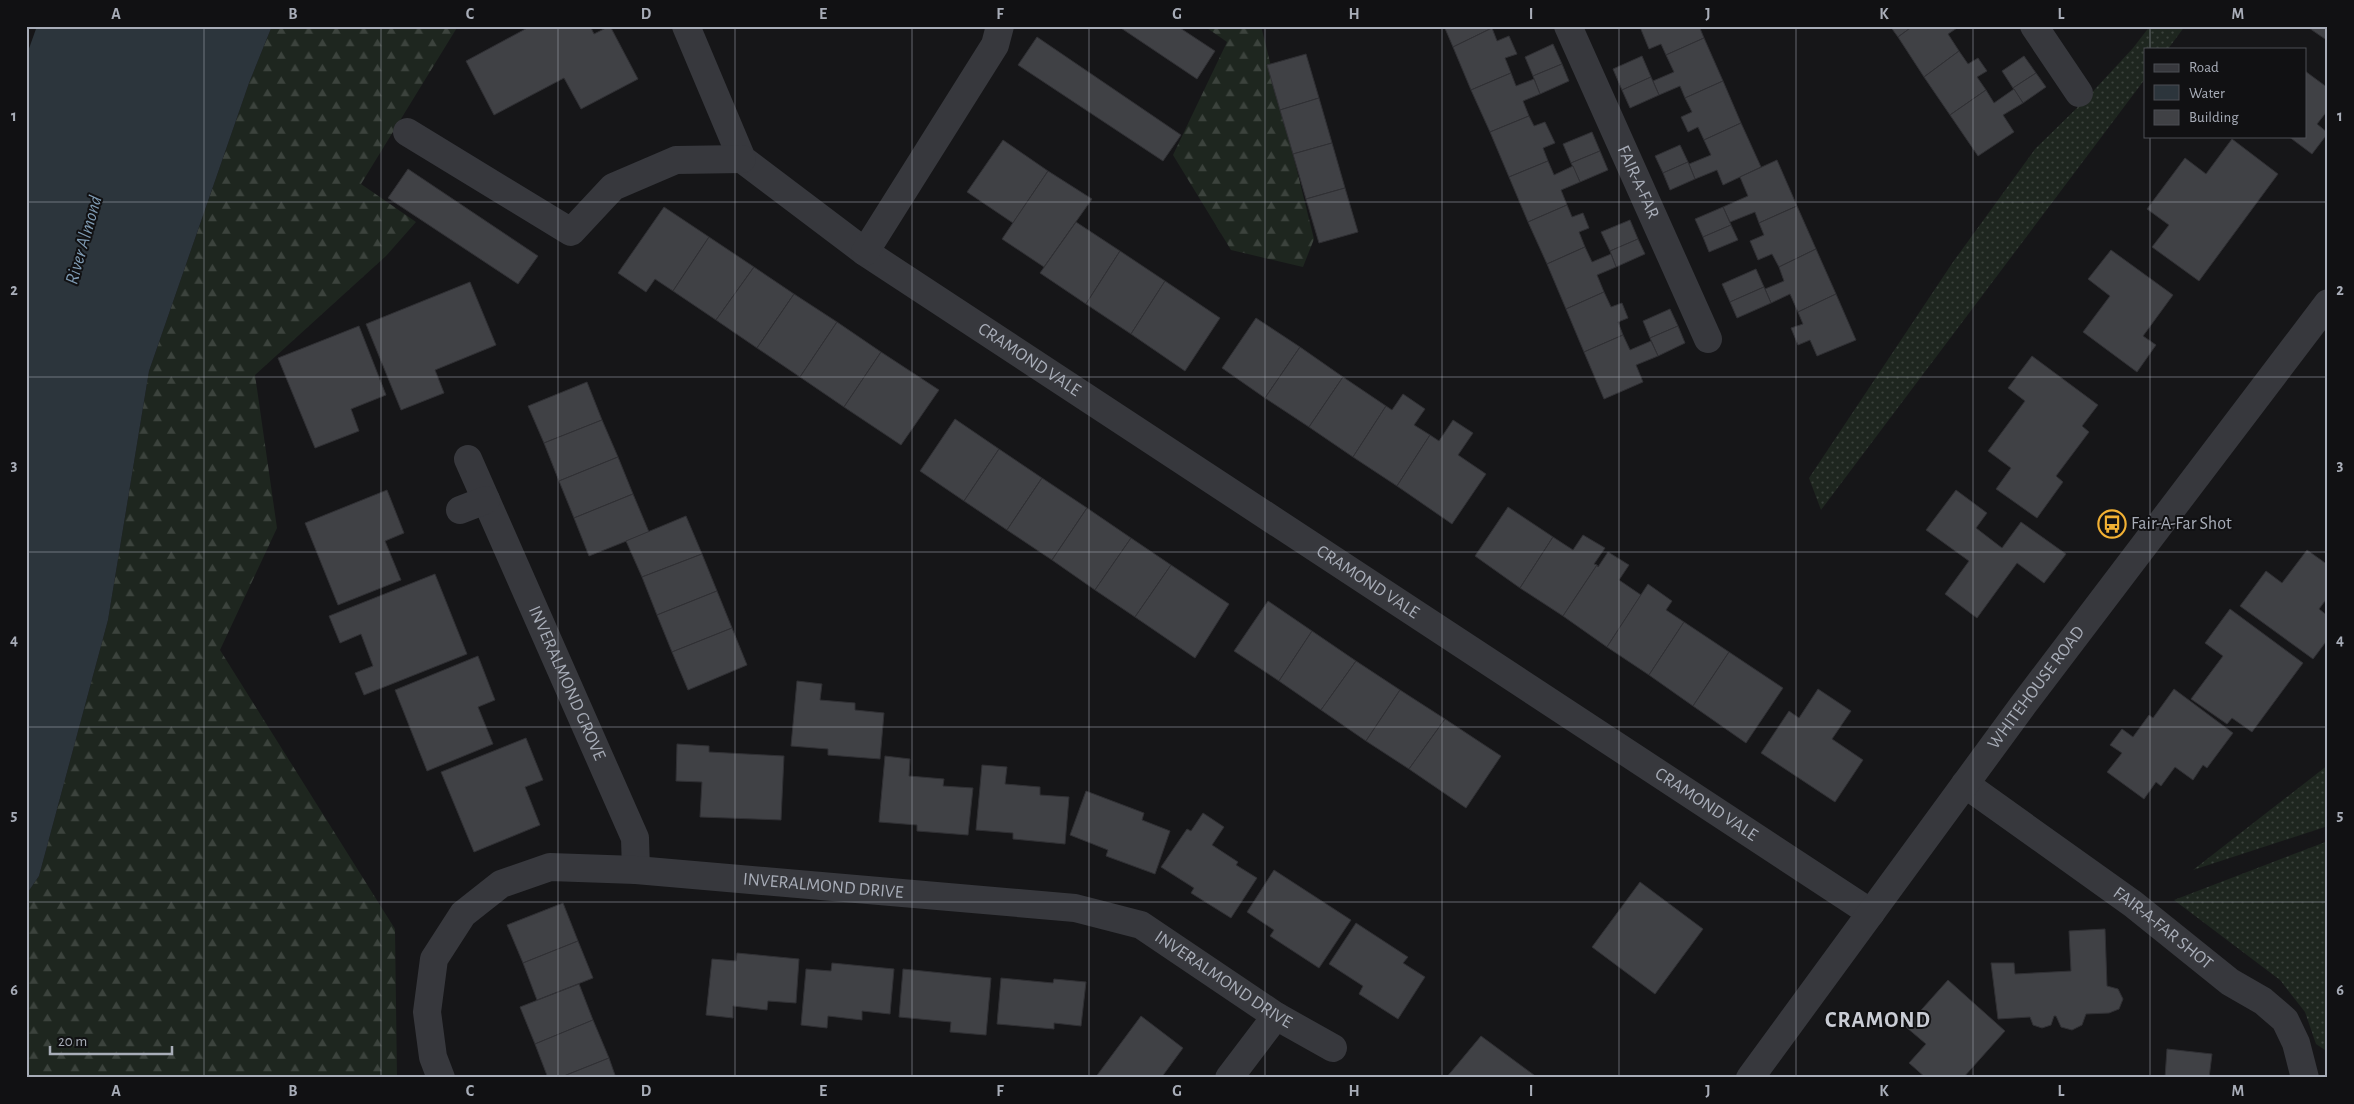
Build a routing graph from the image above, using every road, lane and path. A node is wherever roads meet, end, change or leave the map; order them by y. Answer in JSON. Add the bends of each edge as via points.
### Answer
{"nodes":[{"id":1,"x":686,"y":26,"type":"edge"},
{"id":2,"x":1000,"y":26,"type":"edge"},
{"id":3,"x":1568,"y":26,"type":"edge"},
{"id":4,"x":2034,"y":26,"type":"edge"},
{"id":5,"x":2079,"y":93,"type":"dead end"},
{"id":6,"x":408,"y":132,"type":"dead end"},
{"id":7,"x":742,"y":159,"type":"junction"},
{"id":8,"x":865,"y":252,"type":"junction"},
{"id":9,"x":2328,"y":303,"type":"edge"},
{"id":10,"x":1708,"y":339,"type":"dead end"},
{"id":11,"x":468,"y":459,"type":"dead end"},
{"id":12,"x":486,"y":500,"type":"junction"},
{"id":13,"x":460,"y":510,"type":"dead end"},
{"id":14,"x":1965,"y":784,"type":"junction"},
{"id":15,"x":636,"y":870,"type":"junction"},
{"id":16,"x":1870,"y":913,"type":"junction"},
{"id":17,"x":1276,"y":1016,"type":"junction"},
{"id":18,"x":1333,"y":1048,"type":"dead end"},
{"id":19,"x":441,"y":1078,"type":"edge"},
{"id":20,"x":1230,"y":1078,"type":"edge"},
{"id":21,"x":1750,"y":1078,"type":"edge"},
{"id":22,"x":2305,"y":1078,"type":"edge"}],
"edges":[{"from":1,"to":7,"type":"street"},
{"from":2,"to":8,"type":"street","via":[[996,45]]},
{"from":3,"to":10,"type":"street","name":"FAIR-A-FAR"},
{"from":4,"to":5,"type":"street"},
{"from":6,"to":7,"type":"street","via":[[571,232],[613,187],[676,160]]},
{"from":7,"to":8,"type":"street","name":"CRAMOND VALE"},
{"from":8,"to":16,"type":"street","name":"CRAMOND VALE"},
{"from":9,"to":14,"type":"street","name":"WHITEHOUSE ROAD"},
{"from":11,"to":12,"type":"street","name":"INVERALMOND GROVE"},
{"from":12,"to":13,"type":"street"},
{"from":12,"to":15,"type":"street","name":"INVERALMOND GROVE","via":[[635,838]]},
{"from":14,"to":16,"type":"street","name":"WHITEHOUSE ROAD"},
{"from":14,"to":22,"type":"street","name":"FAIR-A-FAR SHOT","via":[[2133,904],[2230,982],[2263,1001],[2284,1020],[2296,1043]]},
{"from":15,"to":17,"type":"street","name":"INVERALMOND DRIVE","via":[[1075,908],[1141,924]]},
{"from":15,"to":19,"type":"street","name":"INVERALMOND DRIVE","via":[[550,867],[501,884],[463,914],[434,958],[427,1012],[433,1056]]},
{"from":16,"to":21,"type":"street","name":"WHITEHOUSE ROAD"},
{"from":17,"to":18,"type":"street","name":"INVERALMOND DRIVE"},
{"from":17,"to":20,"type":"street"}]}
